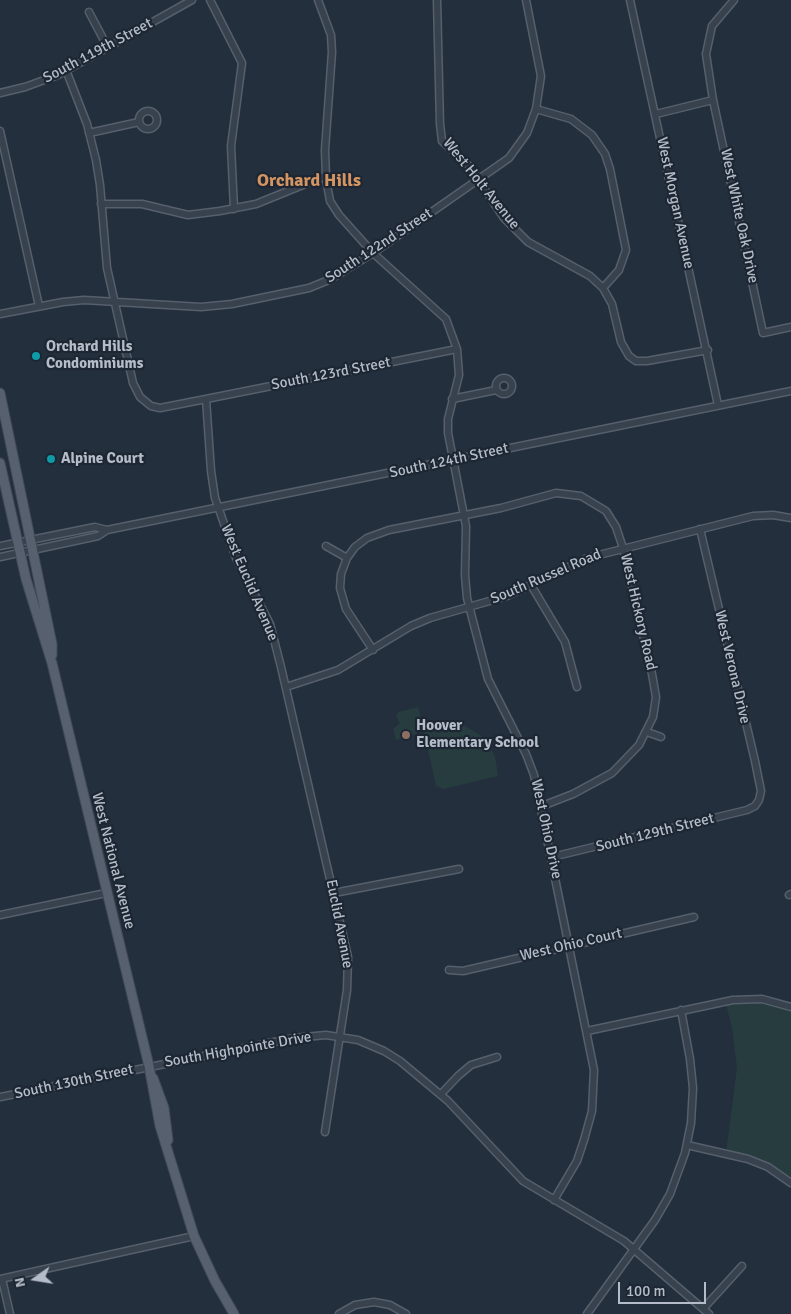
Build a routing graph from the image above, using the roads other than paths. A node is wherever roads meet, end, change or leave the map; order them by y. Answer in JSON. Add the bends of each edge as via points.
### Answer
{"nodes":[{"id":1,"x":192,"y":0,"type":"edge"},
{"id":2,"x":210,"y":0,"type":"edge"},
{"id":3,"x":318,"y":0,"type":"edge"},
{"id":4,"x":437,"y":0,"type":"edge"},
{"id":5,"x":526,"y":0,"type":"edge"},
{"id":6,"x":630,"y":0,"type":"edge"},
{"id":7,"x":734,"y":0,"type":"edge"},
{"id":8,"x":89,"y":12,"type":"dead end"},
{"id":9,"x":107,"y":46,"type":"junction"},
{"id":10,"x":66,"y":70,"type":"junction"},
{"id":11,"x":0,"y":93,"type":"edge"},
{"id":12,"x":714,"y":100,"type":"junction"},
{"id":13,"x":536,"y":109,"type":"junction"},
{"id":14,"x":656,"y":114,"type":"junction"},
{"id":15,"x":139,"y":122,"type":"dead end"},
{"id":16,"x":0,"y":131,"type":"edge"},
{"id":17,"x":89,"y":133,"type":"junction"},
{"id":18,"x":325,"y":176,"type":"junction"},
{"id":19,"x":478,"y":181,"type":"junction"},
{"id":20,"x":101,"y":204,"type":"junction"},
{"id":21,"x":234,"y":208,"type":"junction"},
{"id":22,"x":373,"y":253,"type":"junction"},
{"id":23,"x":603,"y":288,"type":"junction"},
{"id":24,"x":114,"y":301,"type":"junction"},
{"id":25,"x":39,"y":306,"type":"junction"},
{"id":26,"x":0,"y":314,"type":"edge"},
{"id":27,"x":791,"y":327,"type":"edge"},
{"id":28,"x":456,"y":349,"type":"junction"},
{"id":29,"x":708,"y":350,"type":"junction"},
{"id":30,"x":496,"y":390,"type":"dead end"},
{"id":31,"x":791,"y":392,"type":"edge"},
{"id":32,"x":0,"y":393,"type":"edge"},
{"id":33,"x":452,"y":398,"type":"junction"},
{"id":34,"x":206,"y":399,"type":"junction"},
{"id":35,"x":718,"y":406,"type":"junction"},
{"id":36,"x":452,"y":460,"type":"junction"},
{"id":37,"x":0,"y":463,"type":"edge"},
{"id":38,"x":218,"y":508,"type":"junction"},
{"id":39,"x":464,"y":516,"type":"junction"},
{"id":40,"x":791,"y":518,"type":"edge"},
{"id":41,"x":700,"y":529,"type":"junction"},
{"id":42,"x":107,"y":530,"type":"junction"},
{"id":43,"x":30,"y":540,"type":"junction"},
{"id":44,"x":17,"y":542,"type":"junction"},
{"id":45,"x":0,"y":546,"type":"edge"},
{"id":46,"x":326,"y":546,"type":"dead end"},
{"id":47,"x":623,"y":548,"type":"junction"},
{"id":48,"x":33,"y":551,"type":"junction"},
{"id":49,"x":20,"y":554,"type":"junction"},
{"id":50,"x":0,"y":557,"type":"edge"},
{"id":51,"x":347,"y":558,"type":"junction"},
{"id":52,"x":531,"y":585,"type":"junction"},
{"id":53,"x":469,"y":607,"type":"junction"},
{"id":54,"x":373,"y":650,"type":"junction"},
{"id":55,"x":52,"y":663,"type":"junction"},
{"id":56,"x":286,"y":687,"type":"junction"},
{"id":57,"x":577,"y":687,"type":"dead end"},
{"id":58,"x":647,"y":732,"type":"junction"},
{"id":59,"x":661,"y":737,"type":"dead end"},
{"id":60,"x":756,"y":804,"type":"joint"},
{"id":61,"x":542,"y":806,"type":"junction"},
{"id":62,"x":316,"y":812,"type":"joint"},
{"id":63,"x":552,"y":857,"type":"junction"},
{"id":64,"x":458,"y":869,"type":"dead end"},
{"id":65,"x":106,"y":893,"type":"junction"},
{"id":66,"x":334,"y":893,"type":"junction"},
{"id":67,"x":0,"y":916,"type":"edge"},
{"id":68,"x":694,"y":917,"type":"dead end"},
{"id":69,"x":570,"y":946,"type":"junction"},
{"id":70,"x":449,"y":970,"type":"dead end"},
{"id":71,"x":791,"y":1007,"type":"edge"},
{"id":72,"x":681,"y":1010,"type":"junction"},
{"id":73,"x":587,"y":1030,"type":"junction"},
{"id":74,"x":340,"y":1037,"type":"junction"},
{"id":75,"x":497,"y":1057,"type":"dead end"},
{"id":76,"x":149,"y":1066,"type":"junction"},
{"id":77,"x":441,"y":1094,"type":"junction"},
{"id":78,"x":0,"y":1097,"type":"edge"},
{"id":79,"x":325,"y":1132,"type":"dead end"},
{"id":80,"x":687,"y":1145,"type":"junction"},
{"id":81,"x":791,"y":1183,"type":"edge"},
{"id":82,"x":554,"y":1200,"type":"junction"},
{"id":83,"x":194,"y":1236,"type":"junction"},
{"id":84,"x":634,"y":1249,"type":"junction"},
{"id":85,"x":742,"y":1266,"type":"dead end"},
{"id":86,"x":1,"y":1279,"type":"edge"},
{"id":87,"x":706,"y":1312,"type":"edge"},
{"id":88,"x":10,"y":1314,"type":"edge"},
{"id":89,"x":234,"y":1314,"type":"edge"},
{"id":90,"x":338,"y":1314,"type":"edge"},
{"id":91,"x":406,"y":1314,"type":"edge"},
{"id":92,"x":587,"y":1314,"type":"edge"}],
"edges":[{"from":1,"to":9,"type":"street","name":"South 119th Street"},
{"from":2,"to":21,"type":"street","via":[[242,63],[231,146]]},
{"from":3,"to":18,"type":"street","name":"West Ohio Drive","via":[[331,35],[332,52]]},
{"from":4,"to":19,"type":"street","name":"West Holt Avenue","via":[[442,141],[461,157]]},
{"from":5,"to":13,"type":"street","name":"South 122nd Street","via":[[540,67]]},
{"from":6,"to":14,"type":"street","name":"West Morgan Avenue"},
{"from":7,"to":12,"type":"street","name":"West White Oak Drive","via":[[712,26],[706,54]]},
{"from":8,"to":9,"type":"street"},
{"from":9,"to":10,"type":"street","name":"South 119th Street"},
{"from":10,"to":11,"type":"street","name":"South 119th Street"},
{"from":10,"to":17,"type":"street"},
{"from":12,"to":14,"type":"street"},
{"from":12,"to":27,"type":"street","name":"West White Oak Drive","via":[[763,333]]},
{"from":13,"to":19,"type":"street","name":"South 122nd Street","via":[[527,133],[509,158]]},
{"from":13,"to":23,"type":"street","via":[[571,119],[592,135],[610,169],[626,250],[619,270]]},
{"from":14,"to":29,"type":"street","name":"West Morgan Avenue"},
{"from":15,"to":17,"type":"street"},
{"from":16,"to":25,"type":"street"},
{"from":17,"to":20,"type":"street"},
{"from":18,"to":21,"type":"street","via":[[256,204]]},
{"from":18,"to":22,"type":"street","name":"West Ohio Drive","via":[[330,201]]},
{"from":19,"to":22,"type":"street","name":"South 122nd Street"},
{"from":19,"to":23,"type":"street","name":"West Holt Avenue","via":[[504,218],[528,242],[590,276]]},
{"from":20,"to":21,"type":"street","via":[[142,204],[188,215]]},
{"from":20,"to":24,"type":"street","via":[[107,268]]},
{"from":22,"to":24,"type":"street","name":"South 122nd Street","via":[[331,279],[274,296],[201,307]]},
{"from":22,"to":28,"type":"street","name":"West Ohio Drive","via":[[446,319]]},
{"from":23,"to":29,"type":"street","name":"West Holt Avenue","via":[[612,304],[621,342],[636,361]]},
{"from":24,"to":25,"type":"street","name":"South 122nd Street"},
{"from":24,"to":34,"type":"street","via":[[133,383],[140,397],[151,406],[160,408]]},
{"from":25,"to":26,"type":"street","name":"South 122nd Street"},
{"from":28,"to":33,"type":"street","name":"West Ohio Drive","via":[[459,375]]},
{"from":28,"to":34,"type":"street","name":"South 123rd Street"},
{"from":29,"to":35,"type":"street","name":"West Morgan Avenue"},
{"from":30,"to":33,"type":"street"},
{"from":31,"to":35,"type":"street","name":"South 124th Street"},
{"from":32,"to":43,"type":"main road","name":"West National Avenue"},
{"from":33,"to":36,"type":"street","name":"West Ohio Drive","via":[[448,433]]},
{"from":34,"to":38,"type":"street","name":"West Euclid Avenue","via":[[211,471]]},
{"from":35,"to":36,"type":"street","name":"South 124th Street"},
{"from":36,"to":38,"type":"street","name":"South 124th Street"},
{"from":36,"to":39,"type":"street","name":"West Ohio Drive"},
{"from":37,"to":44,"type":"main road","name":"West National Avenue"},
{"from":38,"to":42,"type":"street","name":"South 124th Street"},
{"from":38,"to":56,"type":"street","name":"West Euclid Avenue","via":[[236,558],[270,624]]},
{"from":39,"to":47,"type":"street","name":"West Hickory Road","via":[[550,494],[571,494],[589,499],[606,511]]},
{"from":39,"to":51,"type":"street","name":"West Hickory Road","via":[[375,535],[355,547]]},
{"from":39,"to":53,"type":"street","name":"West Ohio Drive"},
{"from":40,"to":41,"type":"street","name":"South Russel Road","via":[[758,516]]},
{"from":41,"to":47,"type":"street","name":"South Russel Road"},
{"from":41,"to":60,"type":"street","name":"West Verona Drive","via":[[755,761],[761,791]]},
{"from":42,"to":43,"type":"street","name":"South 124th Street","via":[[95,527]]},
{"from":42,"to":48,"type":"street","name":"South 124th Street","via":[[98,536]]},
{"from":43,"to":44,"type":"street","name":"South 124th Street"},
{"from":43,"to":48,"type":"main road","name":"West National Avenue"},
{"from":44,"to":45,"type":"street","name":"South 124th Street"},
{"from":44,"to":49,"type":"main road","name":"West National Avenue"},
{"from":46,"to":51,"type":"street"},
{"from":47,"to":52,"type":"street","name":"South Russel Road","via":[[574,563]]},
{"from":47,"to":58,"type":"street","name":"West Hickory Road","via":[[655,687],[655,708]]},
{"from":48,"to":49,"type":"street","name":"South 124th Street"},
{"from":48,"to":55,"type":"main road","name":"West National Avenue","via":[[52,644]]},
{"from":49,"to":50,"type":"street","name":"South 124th Street"},
{"from":49,"to":55,"type":"main road","name":"West National Avenue"},
{"from":51,"to":54,"type":"street","via":[[341,574],[342,597],[346,610]]},
{"from":52,"to":53,"type":"street","name":"South Russel Road"},
{"from":52,"to":57,"type":"street","via":[[566,642]]},
{"from":53,"to":54,"type":"street","name":"South Russel Road","via":[[417,624]]},
{"from":53,"to":61,"type":"street","name":"West Ohio Drive","via":[[488,679],[526,754]]},
{"from":54,"to":56,"type":"street","name":"South Russel Road","via":[[338,670]]},
{"from":55,"to":65,"type":"main road","name":"West National Avenue"},
{"from":56,"to":62,"type":"street","name":"West Euclid Avenue"},
{"from":58,"to":59,"type":"street"},
{"from":58,"to":61,"type":"street","name":"West Hickory Road","via":[[612,774]]},
{"from":60,"to":63,"type":"street","name":"South 129th Street","via":[[747,810]]},
{"from":61,"to":63,"type":"street","name":"West Ohio Drive"},
{"from":62,"to":66,"type":"street","name":"Euclid Avenue"},
{"from":63,"to":69,"type":"street","name":"West Ohio Drive"},
{"from":64,"to":66,"type":"street"},
{"from":65,"to":67,"type":"street"},
{"from":65,"to":76,"type":"main road","name":"West National Avenue"},
{"from":66,"to":74,"type":"street","name":"Euclid Avenue","via":[[349,968]]},
{"from":68,"to":69,"type":"street","name":"West Ohio Court"},
{"from":69,"to":70,"type":"street","name":"West Ohio Court","via":[[464,971]]},
{"from":69,"to":73,"type":"street","name":"West Ohio Drive"},
{"from":71,"to":72,"type":"street","via":[[747,999]]},
{"from":72,"to":73,"type":"street"},
{"from":72,"to":80,"type":"street","via":[[693,1082]]},
{"from":73,"to":82,"type":"street","name":"West Ohio Drive","via":[[594,1070],[592,1111],[577,1161]]},
{"from":74,"to":76,"type":"street","name":"South Highpointe Drive","via":[[302,1036]]},
{"from":74,"to":77,"type":"street","name":"South Highpointe Drive","via":[[358,1040],[384,1051]]},
{"from":74,"to":79,"type":"street","name":"Euclid Avenue"},
{"from":75,"to":77,"type":"street","via":[[463,1071]]},
{"from":76,"to":78,"type":"street","name":"South 130th Street"},
{"from":76,"to":83,"type":"main road","name":"West National Avenue","via":[[164,1108],[169,1149]]},
{"from":77,"to":82,"type":"street","name":"South Highpointe Drive","via":[[510,1168]]},
{"from":80,"to":81,"type":"street","via":[[748,1159]]},
{"from":80,"to":84,"type":"street","via":[[670,1194]]},
{"from":82,"to":84,"type":"street","name":"South Highpointe Drive"},
{"from":83,"to":86,"type":"street"},
{"from":83,"to":89,"type":"main road","name":"West National Avenue"},
{"from":84,"to":87,"type":"street","name":"South Highpointe Drive"},
{"from":84,"to":92,"type":"street"},
{"from":85,"to":87,"type":"street"},
{"from":86,"to":88,"type":"street"},
{"from":90,"to":91,"type":"street","via":[[355,1305],[374,1302],[390,1305]]}]}
